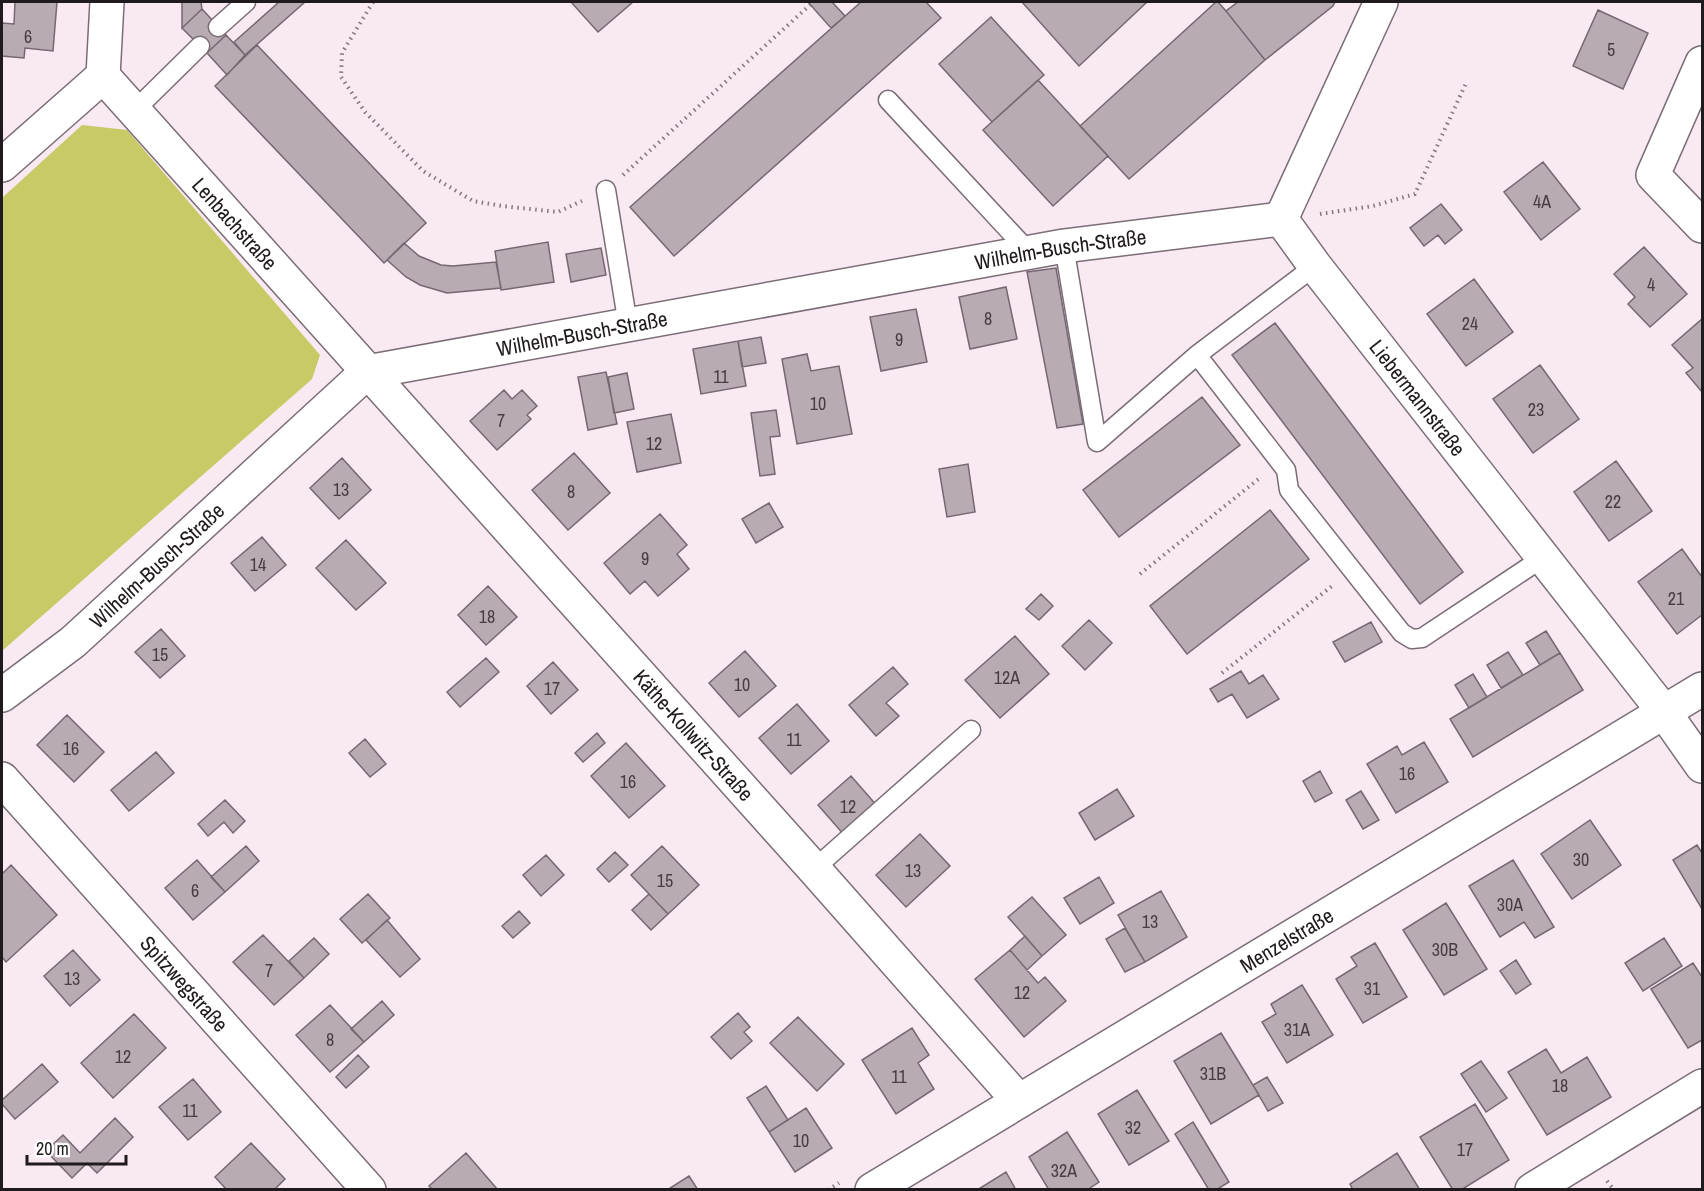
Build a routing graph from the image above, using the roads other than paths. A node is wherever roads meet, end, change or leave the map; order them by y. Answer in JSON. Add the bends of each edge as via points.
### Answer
{"nodes":[{"id":1,"x":106,"y":2,"type":"edge"},
{"id":2,"x":246,"y":2,"type":"edge"},
{"id":3,"x":1382,"y":2,"type":"edge"},
{"id":4,"x":218,"y":27,"type":"dead end"},
{"id":5,"x":200,"y":46,"type":"dead end"},
{"id":6,"x":1702,"y":63,"type":"edge"},
{"id":7,"x":102,"y":76,"type":"junction"},
{"id":8,"x":888,"y":100,"type":"dead end"},
{"id":9,"x":134,"y":111,"type":"junction"},
{"id":10,"x":2,"y":165,"type":"edge"},
{"id":11,"x":606,"y":190,"type":"road end"},
{"id":12,"x":1700,"y":218,"type":"edge"},
{"id":13,"x":1281,"y":219,"type":"junction"},
{"id":14,"x":1064,"y":246,"type":"junction"},
{"id":15,"x":1029,"y":252,"type":"junction"},
{"id":16,"x":1315,"y":266,"type":"junction"},
{"id":17,"x":628,"y":325,"type":"junction"},
{"id":18,"x":1197,"y":355,"type":"junction"},
{"id":19,"x":367,"y":372,"type":"junction"},
{"id":20,"x":1544,"y":557,"type":"junction"},
{"id":21,"x":1702,"y":689,"type":"edge"},
{"id":22,"x":2,"y":695,"type":"edge"},
{"id":23,"x":1664,"y":712,"type":"junction"},
{"id":24,"x":971,"y":730,"type":"dead end"},
{"id":25,"x":1702,"y":766,"type":"edge"},
{"id":26,"x":2,"y":779,"type":"edge"},
{"id":27,"x":814,"y":869,"type":"junction"},
{"id":28,"x":1702,"y":1086,"type":"edge"},
{"id":29,"x":1019,"y":1101,"type":"junction"},
{"id":30,"x":860,"y":1184,"type":"edge"},
{"id":31,"x":369,"y":1190,"type":"edge"},
{"id":32,"x":1532,"y":1190,"type":"edge"}],
"edges":[{"from":1,"to":7,"type":"street"},
{"from":2,"to":4,"type":"lane"},
{"from":3,"to":13,"type":"street"},
{"from":5,"to":9,"type":"lane"},
{"from":6,"to":12,"type":"street","via":[[1653,175]]},
{"from":7,"to":9,"type":"street","name":"Lenbachstraße"},
{"from":7,"to":10,"type":"street"},
{"from":8,"to":15,"type":"lane"},
{"from":9,"to":19,"type":"street","name":"Lenbachstraße"},
{"from":11,"to":17,"type":"lane"},
{"from":13,"to":14,"type":"street","name":"Wilhelm-Busch-Straße"},
{"from":13,"to":16,"type":"street","name":"Liebermannstraße"},
{"from":14,"to":15,"type":"street","name":"Wilhelm-Busch-Straße"},
{"from":14,"to":18,"type":"lane","via":[[1097,442]]},
{"from":15,"to":17,"type":"street","name":"Wilhelm-Busch-Straße"},
{"from":16,"to":18,"type":"lane"},
{"from":16,"to":20,"type":"street","name":"Liebermannstraße"},
{"from":17,"to":19,"type":"street","name":"Wilhelm-Busch-Straße"},
{"from":18,"to":20,"type":"lane","via":[[1286,470],[1289,490],[1402,633],[1412,639],[1422,638]]},
{"from":19,"to":22,"type":"street","name":"Wilhelm-Busch-Straße","via":[[73,642]]},
{"from":19,"to":27,"type":"street","name":"Käthe-Kollwitz-Straße"},
{"from":20,"to":23,"type":"street","name":"Liebermannstraße"},
{"from":21,"to":23,"type":"street","name":"Menzelstraße"},
{"from":23,"to":25,"type":"street","name":"Liebermannstraße"},
{"from":23,"to":29,"type":"street","name":"Menzelstraße"},
{"from":24,"to":27,"type":"lane"},
{"from":26,"to":31,"type":"street","name":"Spitzwegstraße"},
{"from":27,"to":29,"type":"street","name":"Käthe-Kollwitz-Straße"},
{"from":28,"to":32,"type":"street"},
{"from":29,"to":30,"type":"street","name":"Menzelstraße"}]}
